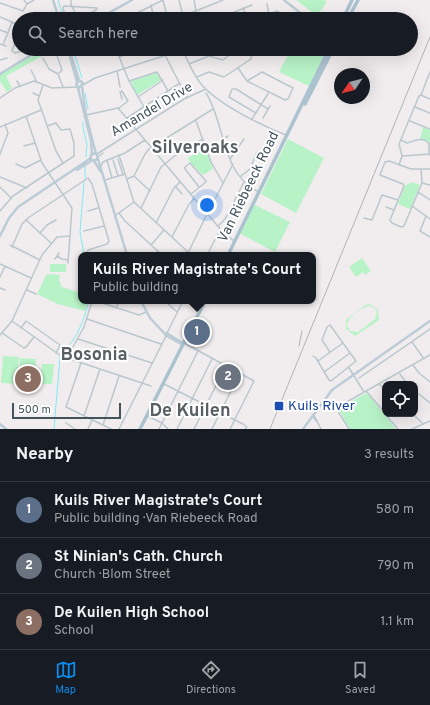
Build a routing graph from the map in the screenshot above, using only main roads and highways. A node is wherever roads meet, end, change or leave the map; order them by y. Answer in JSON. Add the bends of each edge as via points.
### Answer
{"nodes":[{"id":1,"x":352,"y":0,"type":"edge"},
{"id":2,"x":358,"y":0,"type":"edge"},
{"id":3,"x":347,"y":12,"type":"edge"},
{"id":4,"x":352,"y":12,"type":"edge"},
{"id":5,"x":326,"y":56,"type":"edge"},
{"id":6,"x":328,"y":56,"type":"edge"},
{"id":7,"x":290,"y":129,"type":"junction"},
{"id":8,"x":230,"y":252,"type":"edge"},
{"id":9,"x":204,"y":304,"type":"edge"},
{"id":10,"x":140,"y":429,"type":"edge"}],
"edges":[{"from":1,"to":3,"type":"main road"},
{"from":2,"to":4,"type":"main road"},
{"from":5,"to":7,"type":"main road","name":"Van Riebeeck Road"},
{"from":6,"to":7,"type":"main road","name":"Van Riebeeck Road"},
{"from":7,"to":8,"type":"main road","name":"Van Riebeeck Road"},
{"from":9,"to":10,"type":"main road"}]}
